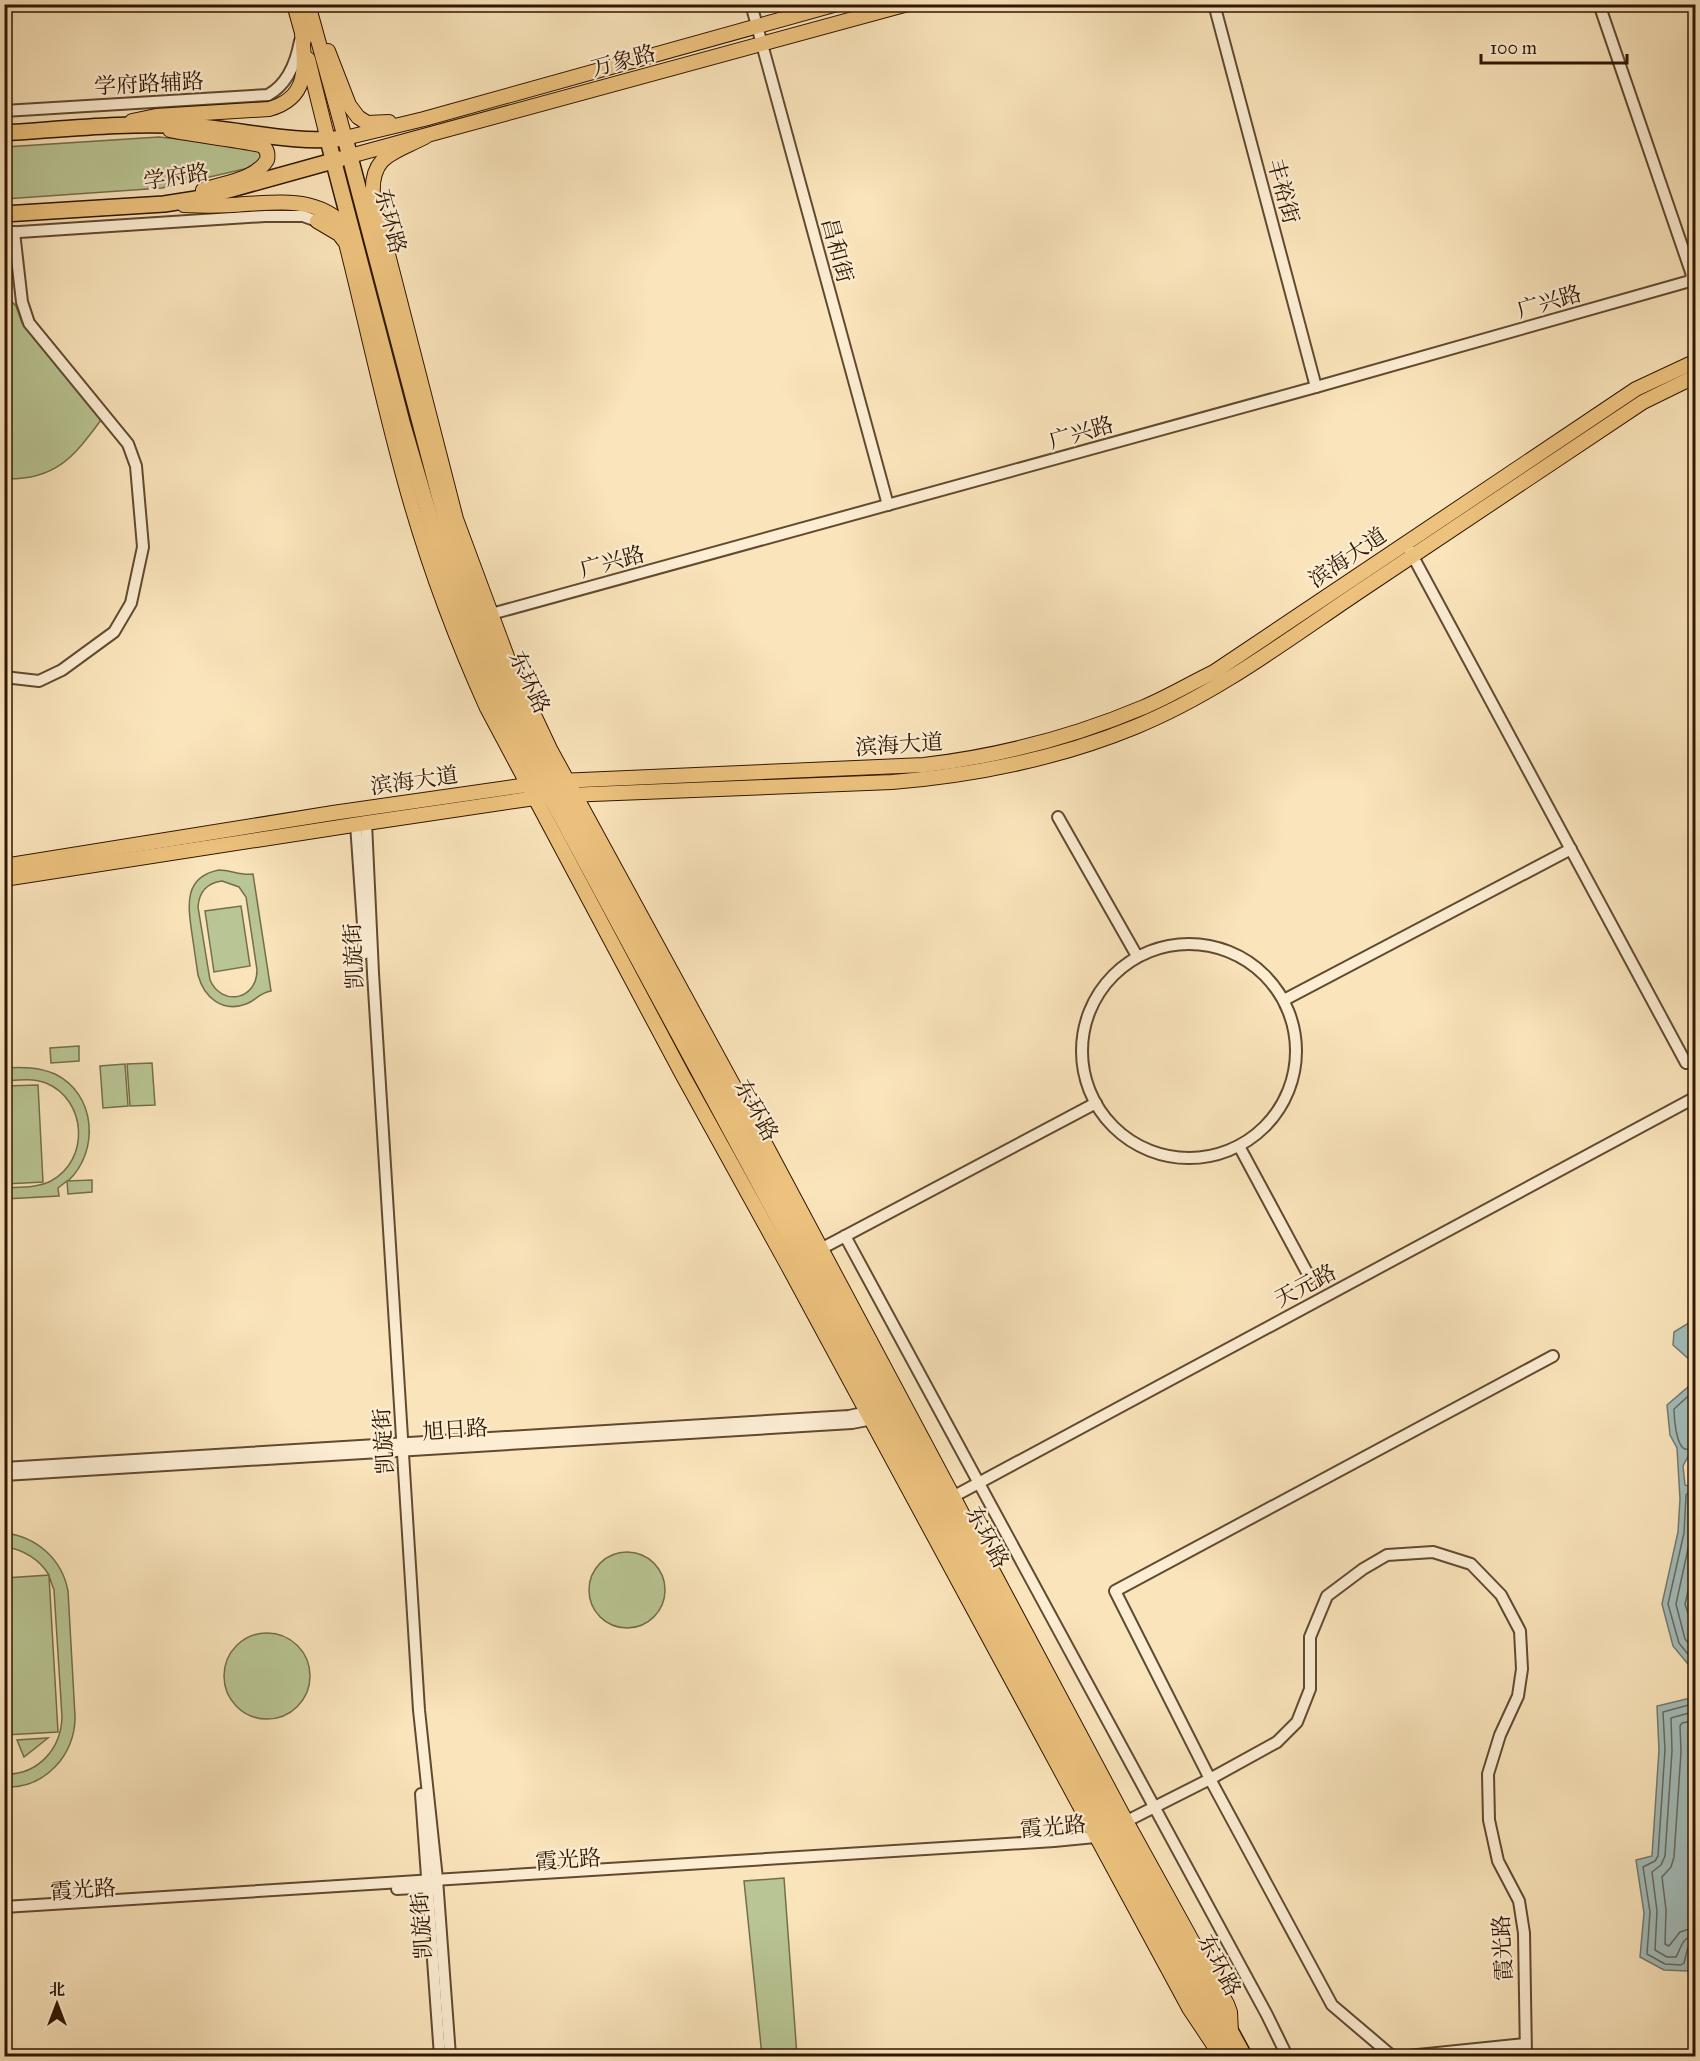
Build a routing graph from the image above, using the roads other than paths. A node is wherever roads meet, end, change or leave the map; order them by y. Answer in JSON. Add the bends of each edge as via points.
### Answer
{"nodes":[{"id":1,"x":294,"y":4,"type":"edge"},
{"id":2,"x":308,"y":4,"type":"edge"},
{"id":3,"x":751,"y":4,"type":"edge"},
{"id":4,"x":837,"y":4,"type":"edge"},
{"id":5,"x":908,"y":4,"type":"edge"},
{"id":6,"x":1214,"y":4,"type":"edge"},
{"id":7,"x":1599,"y":4,"type":"edge"},
{"id":8,"x":757,"y":26,"type":"junction"},
{"id":9,"x":309,"y":32,"type":"junction"},
{"id":10,"x":762,"y":44,"type":"junction"},
{"id":11,"x":4,"y":111,"type":"edge"},
{"id":12,"x":424,"y":119,"type":"junction"},
{"id":13,"x":151,"y":124,"type":"junction"},
{"id":14,"x":110,"y":126,"type":"junction"},
{"id":15,"x":4,"y":133,"type":"edge"},
{"id":16,"x":425,"y":137,"type":"junction"},
{"id":17,"x":345,"y":138,"type":"junction"},
{"id":18,"x":328,"y":140,"type":"junction"},
{"id":19,"x":350,"y":156,"type":"junction"},
{"id":20,"x":333,"y":160,"type":"junction"},
{"id":21,"x":164,"y":204,"type":"junction"},
{"id":22,"x":4,"y":214,"type":"edge"},
{"id":23,"x":316,"y":221,"type":"joint"},
{"id":24,"x":9,"y":233,"type":"edge"},
{"id":25,"x":354,"y":234,"type":"junction"},
{"id":26,"x":1695,"y":361,"type":"edge"},
{"id":27,"x":1695,"y":376,"type":"edge"},
{"id":28,"x":1316,"y":387,"type":"junction"},
{"id":29,"x":888,"y":505,"type":"junction"},
{"id":30,"x":1405,"y":543,"type":"junction"},
{"id":31,"x":1412,"y":556,"type":"junction"},
{"id":32,"x":484,"y":616,"type":"junction"},
{"id":33,"x":4,"y":677,"type":"edge"},
{"id":34,"x":551,"y":789,"type":"junction"},
{"id":35,"x":1058,"y":817,"type":"dead end"},
{"id":36,"x":361,"y":823,"type":"junction"},
{"id":37,"x":1571,"y":849,"type":"junction"},
{"id":38,"x":4,"y":866,"type":"edge"},
{"id":39,"x":4,"y":879,"type":"edge"},
{"id":40,"x":1137,"y":956,"type":"junction"},
{"id":41,"x":1284,"y":1000,"type":"junction"},
{"id":42,"x":1686,"y":1063,"type":"dead end"},
{"id":43,"x":1695,"y":1097,"type":"edge"},
{"id":44,"x":1096,"y":1103,"type":"junction"},
{"id":45,"x":1239,"y":1146,"type":"junction"},
{"id":46,"x":845,"y":1236,"type":"junction"},
{"id":47,"x":804,"y":1257,"type":"junction"},
{"id":48,"x":1310,"y":1278,"type":"dead end"},
{"id":49,"x":1553,"y":1356,"type":"dead end"},
{"id":50,"x":885,"y":1408,"type":"junction"},
{"id":51,"x":400,"y":1447,"type":"junction"},
{"id":52,"x":4,"y":1468,"type":"edge"},
{"id":53,"x":4,"y":1475,"type":"edge"},
{"id":54,"x":978,"y":1484,"type":"junction"},
{"id":55,"x":943,"y":1502,"type":"junction"},
{"id":56,"x":1210,"y":1779,"type":"junction"},
{"id":57,"x":1154,"y":1806,"type":"junction"},
{"id":58,"x":1111,"y":1832,"type":"junction"},
{"id":59,"x":432,"y":1883,"type":"junction"},
{"id":60,"x":4,"y":1907,"type":"edge"},
{"id":61,"x":4,"y":1913,"type":"edge"},
{"id":62,"x":1525,"y":2044,"type":"junction"},
{"id":63,"x":440,"y":2056,"type":"edge"},
{"id":64,"x":450,"y":2056,"type":"edge"},
{"id":65,"x":1233,"y":2056,"type":"edge"},
{"id":66,"x":1287,"y":2056,"type":"edge"},
{"id":67,"x":1392,"y":2056,"type":"edge"},
{"id":68,"x":1408,"y":2056,"type":"edge"},
{"id":69,"x":1526,"y":2056,"type":"edge"}],
"edges":[{"from":1,"to":9,"type":"main road"},
{"from":2,"to":9,"type":"main road"},
{"from":3,"to":8,"type":"street","name":"昌和街"},
{"from":4,"to":8,"type":"main road","name":"万象路"},
{"from":5,"to":10,"type":"main road","name":"万象路"},
{"from":6,"to":28,"type":"street","name":"丰裕街"},
{"from":7,"to":28,"type":"street","name":"广兴路","via":[[1692,278],[1687,283]]},
{"from":8,"to":10,"type":"street","name":"昌和街"},
{"from":8,"to":12,"type":"main road","name":"万象路"},
{"from":9,"to":11,"type":"street","name":"学府路辅路","via":[[288,77],[268,95]]},
{"from":9,"to":12,"type":"main road","via":[[332,57],[349,105],[358,117],[375,124]]},
{"from":9,"to":14,"type":"main road","via":[[302,84],[285,103],[269,109],[156,116]]},
{"from":9,"to":17,"type":"main road"},
{"from":9,"to":18,"type":"main road"},
{"from":10,"to":16,"type":"main road","name":"万象路"},
{"from":10,"to":29,"type":"street","name":"昌和街"},
{"from":12,"to":17,"type":"main road","name":"万象路"},
{"from":13,"to":14,"type":"highway","name":"学府路"},
{"from":13,"to":18,"type":"highway","name":"学府路"},
{"from":13,"to":21,"type":"main road","via":[[259,145],[268,156],[260,169],[245,177]]},
{"from":14,"to":15,"type":"highway","name":"学府路"},
{"from":16,"to":19,"type":"main road","name":"万象路"},
{"from":16,"to":32,"type":"main road","via":[[379,164],[373,176],[373,196]]},
{"from":17,"to":18,"type":"highway","name":"学府路"},
{"from":17,"to":19,"type":"highway","name":"东环路"},
{"from":18,"to":20,"type":"highway","name":"东环路"},
{"from":19,"to":20,"type":"highway","name":"学府路"},
{"from":19,"to":32,"type":"highway","name":"东环路","via":[[453,548]]},
{"from":20,"to":21,"type":"highway","name":"学府路","via":[[220,193]]},
{"from":20,"to":25,"type":"highway","name":"东环路"},
{"from":21,"to":22,"type":"highway","name":"学府路"},
{"from":21,"to":25,"type":"main road","via":[[302,203],[331,214]]},
{"from":23,"to":24,"type":"street","via":[[303,216],[265,216]]},
{"from":23,"to":34,"type":"main road","via":[[339,234],[346,243],[405,482],[468,665],[487,708]]},
{"from":24,"to":33,"type":"street","via":[[29,323],[128,444],[136,466],[143,547],[131,603],[114,632],[64,669],[39,681]]},
{"from":25,"to":34,"type":"highway","name":"东环路","via":[[402,422],[440,552],[471,640],[502,707]]},
{"from":26,"to":30,"type":"main road","name":"滨海大道","via":[[1636,389]]},
{"from":27,"to":31,"type":"main road","name":"滨海大道","via":[[1643,402]]},
{"from":28,"to":29,"type":"street","name":"广兴路"},
{"from":29,"to":32,"type":"street","name":"广兴路"},
{"from":30,"to":31,"type":"street"},
{"from":30,"to":34,"type":"main road","name":"滨海大道","via":[[1214,672],[1146,706],[1048,741],[961,760],[891,768]]},
{"from":31,"to":34,"type":"main road","name":"滨海大道","via":[[1205,692],[1136,726],[1058,753],[992,770],[911,781]]},
{"from":31,"to":37,"type":"street"},
{"from":32,"to":34,"type":"highway","name":"东环路","via":[[510,695]]},
{"from":34,"to":36,"type":"main road","name":"滨海大道"},
{"from":34,"to":38,"type":"main road","name":"滨海大道","via":[[333,813]]},
{"from":34,"to":47,"type":"highway","name":"东环路"},
{"from":34,"to":47,"type":"main road"},
{"from":35,"to":40,"type":"street"},
{"from":36,"to":39,"type":"main road","name":"滨海大道"},
{"from":36,"to":51,"type":"street","name":"凯旋街"},
{"from":37,"to":41,"type":"street"},
{"from":37,"to":42,"type":"street"},
{"from":40,"to":41,"type":"street","via":[[1169,945],[1203,944],[1236,954],[1263,974]]},
{"from":40,"to":44,"type":"street","via":[[1108,980],[1088,1011],[1081,1048],[1086,1084]]},
{"from":41,"to":45,"type":"street","via":[[1295,1032],[1296,1066],[1286,1098],[1266,1126]]},
{"from":43,"to":54,"type":"street","name":"天元路"},
{"from":44,"to":45,"type":"street","via":[[1104,1117],[1131,1142],[1166,1156],[1203,1158]]},
{"from":44,"to":46,"type":"street"},
{"from":45,"to":48,"type":"street"},
{"from":46,"to":47,"type":"street"},
{"from":46,"to":54,"type":"street"},
{"from":47,"to":50,"type":"highway","name":"东环路"},
{"from":47,"to":50,"type":"main road"},
{"from":49,"to":56,"type":"street","via":[[1115,1591]]},
{"from":50,"to":51,"type":"street","name":"旭日路","via":[[849,1416]]},
{"from":50,"to":55,"type":"highway","name":"东环路"},
{"from":50,"to":55,"type":"main road"},
{"from":50,"to":58,"type":"main road"},
{"from":51,"to":52,"type":"street","name":"旭日路"},
{"from":51,"to":53,"type":"street","name":"旭日路"},
{"from":51,"to":59,"type":"street","name":"凯旋街"},
{"from":54,"to":55,"type":"street","name":"天元路"},
{"from":54,"to":57,"type":"street"},
{"from":55,"to":58,"type":"highway","name":"东环路"},
{"from":55,"to":58,"type":"main road"},
{"from":56,"to":57,"type":"street","name":"霞光路"},
{"from":56,"to":62,"type":"street","name":"霞光路","via":[[1277,1742],[1297,1722],[1310,1689],[1310,1637],[1327,1596],[1387,1555],[1433,1552],[1472,1564],[1501,1595],[1520,1631],[1522,1669],[1518,1696],[1488,1774],[1490,1820],[1498,1860],[1519,1901],[1524,1933]]},
{"from":56,"to":67,"type":"street","via":[[1332,2005]]},
{"from":57,"to":58,"type":"street","name":"霞光路"},
{"from":57,"to":66,"type":"street"},
{"from":58,"to":59,"type":"street","name":"霞光路","via":[[1043,1842]]},
{"from":58,"to":65,"type":"highway","name":"东环路"},
{"from":58,"to":65,"type":"highway","name":"东环路","via":[[1231,2034]]},
{"from":59,"to":60,"type":"street","name":"霞光路"},
{"from":59,"to":61,"type":"street","name":"霞光路"},
{"from":59,"to":63,"type":"street","name":"凯旋街"},
{"from":59,"to":64,"type":"street","name":"凯旋街"},
{"from":62,"to":68,"type":"street"},
{"from":62,"to":69,"type":"street","name":"霞光路"}]}
